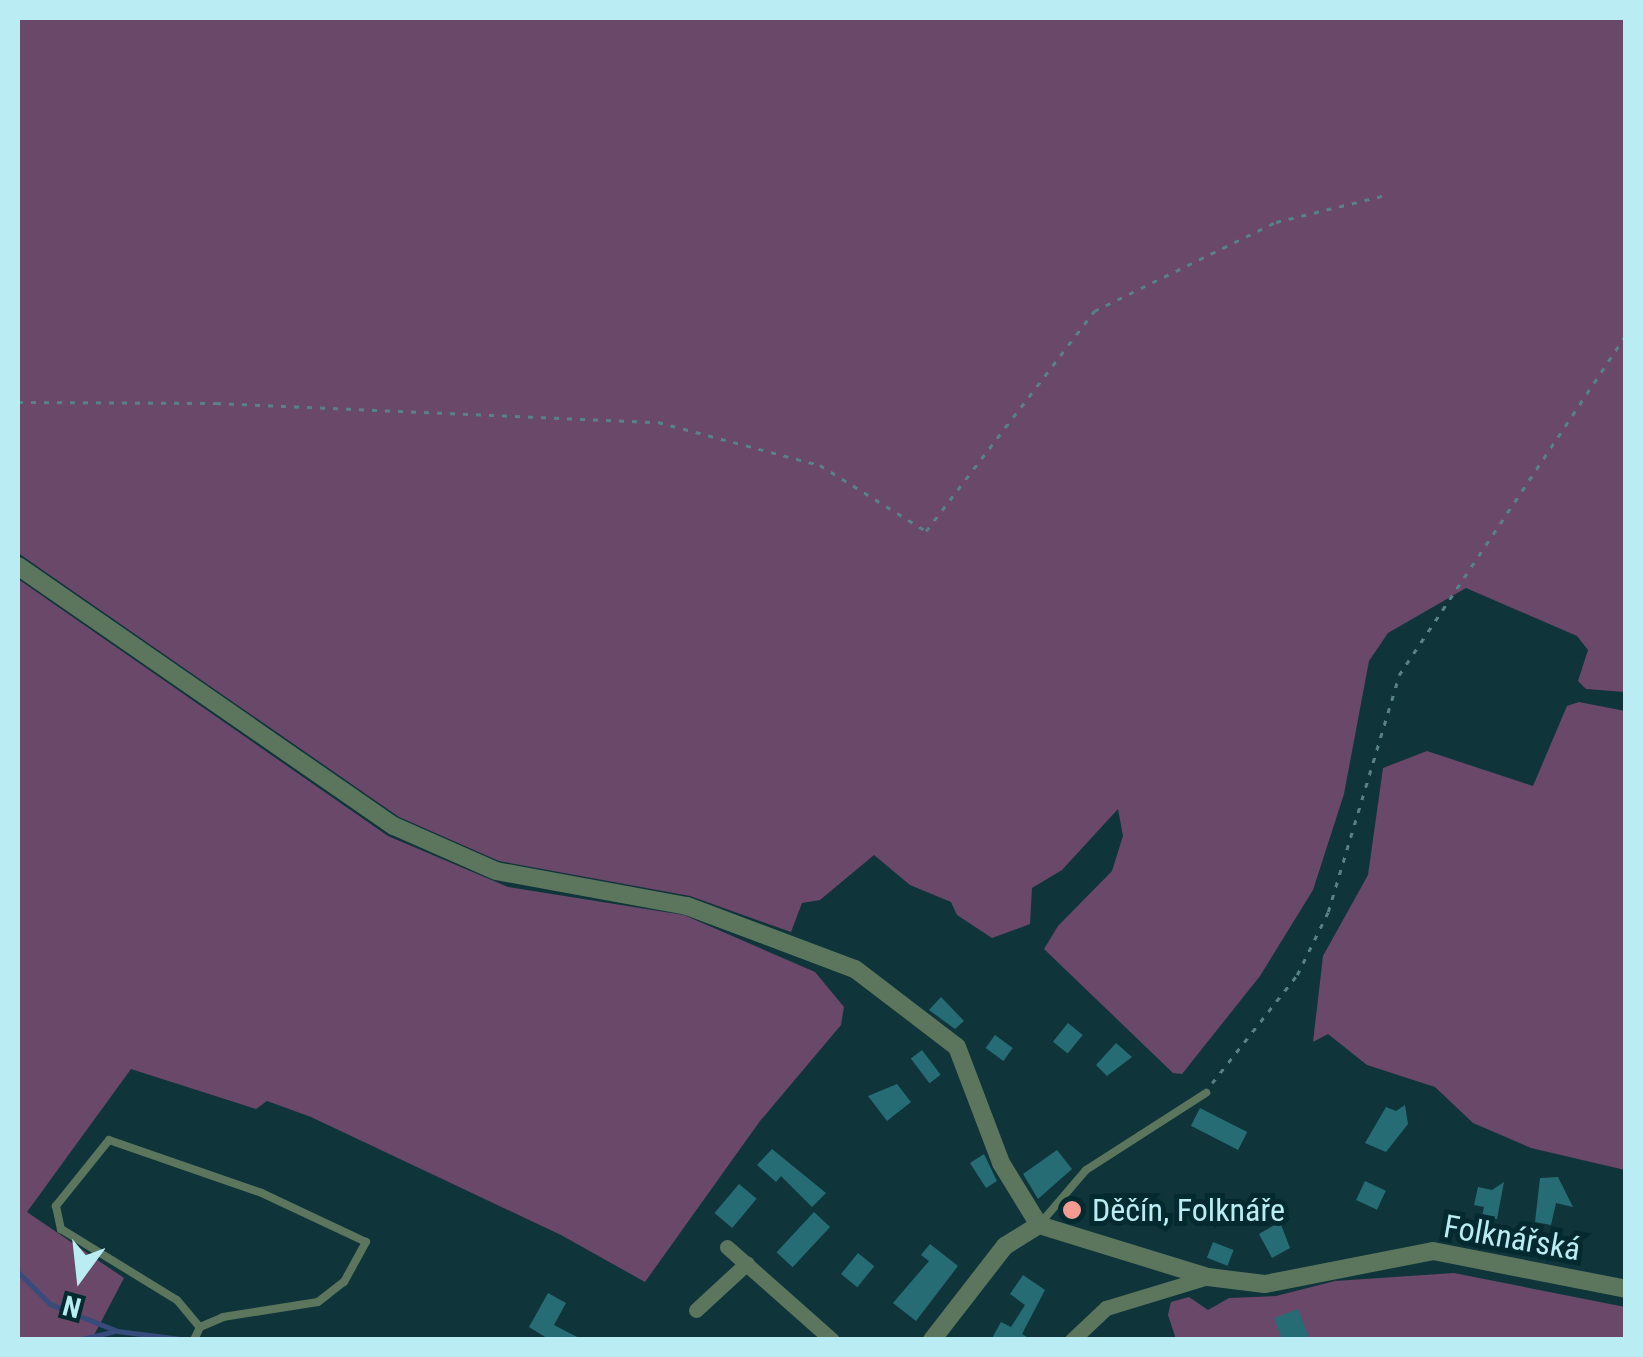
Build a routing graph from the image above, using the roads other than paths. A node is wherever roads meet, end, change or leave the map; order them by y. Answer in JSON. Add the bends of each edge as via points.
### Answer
{"nodes":[{"id":1,"x":18,"y":566,"type":"edge"},
{"id":2,"x":1206,"y":1092,"type":"road end"},
{"id":3,"x":1039,"y":1225,"type":"junction"},
{"id":4,"x":728,"y":1248,"type":"dead end"},
{"id":5,"x":747,"y":1263,"type":"junction"},
{"id":6,"x":1208,"y":1277,"type":"junction"},
{"id":7,"x":1626,"y":1289,"type":"edge"},
{"id":8,"x":696,"y":1310,"type":"dead end"},
{"id":9,"x":200,"y":1327,"type":"junction"},
{"id":10,"x":194,"y":1339,"type":"edge"},
{"id":11,"x":832,"y":1340,"type":"edge"},
{"id":12,"x":932,"y":1340,"type":"edge"},
{"id":13,"x":1072,"y":1340,"type":"edge"}],
"edges":[{"from":1,"to":3,"type":"street","via":[[394,826],[496,871],[687,906],[855,969],[957,1048],[1001,1162]]},
{"from":2,"to":3,"type":"lane","via":[[1086,1170]]},
{"from":3,"to":6,"type":"street","name":"Folknářská"},
{"from":3,"to":12,"type":"street","via":[[1005,1246]]},
{"from":4,"to":5,"type":"street"},
{"from":5,"to":8,"type":"street"},
{"from":5,"to":11,"type":"street"},
{"from":6,"to":7,"type":"street","name":"Folknářská","via":[[1265,1284],[1433,1251]]},
{"from":6,"to":13,"type":"street","via":[[1106,1308]]},
{"from":9,"to":9,"type":"lane","via":[[318,1302],[344,1282],[366,1242],[262,1193],[109,1140],[56,1206],[61,1230],[177,1300]]},
{"from":9,"to":10,"type":"lane"}]}
